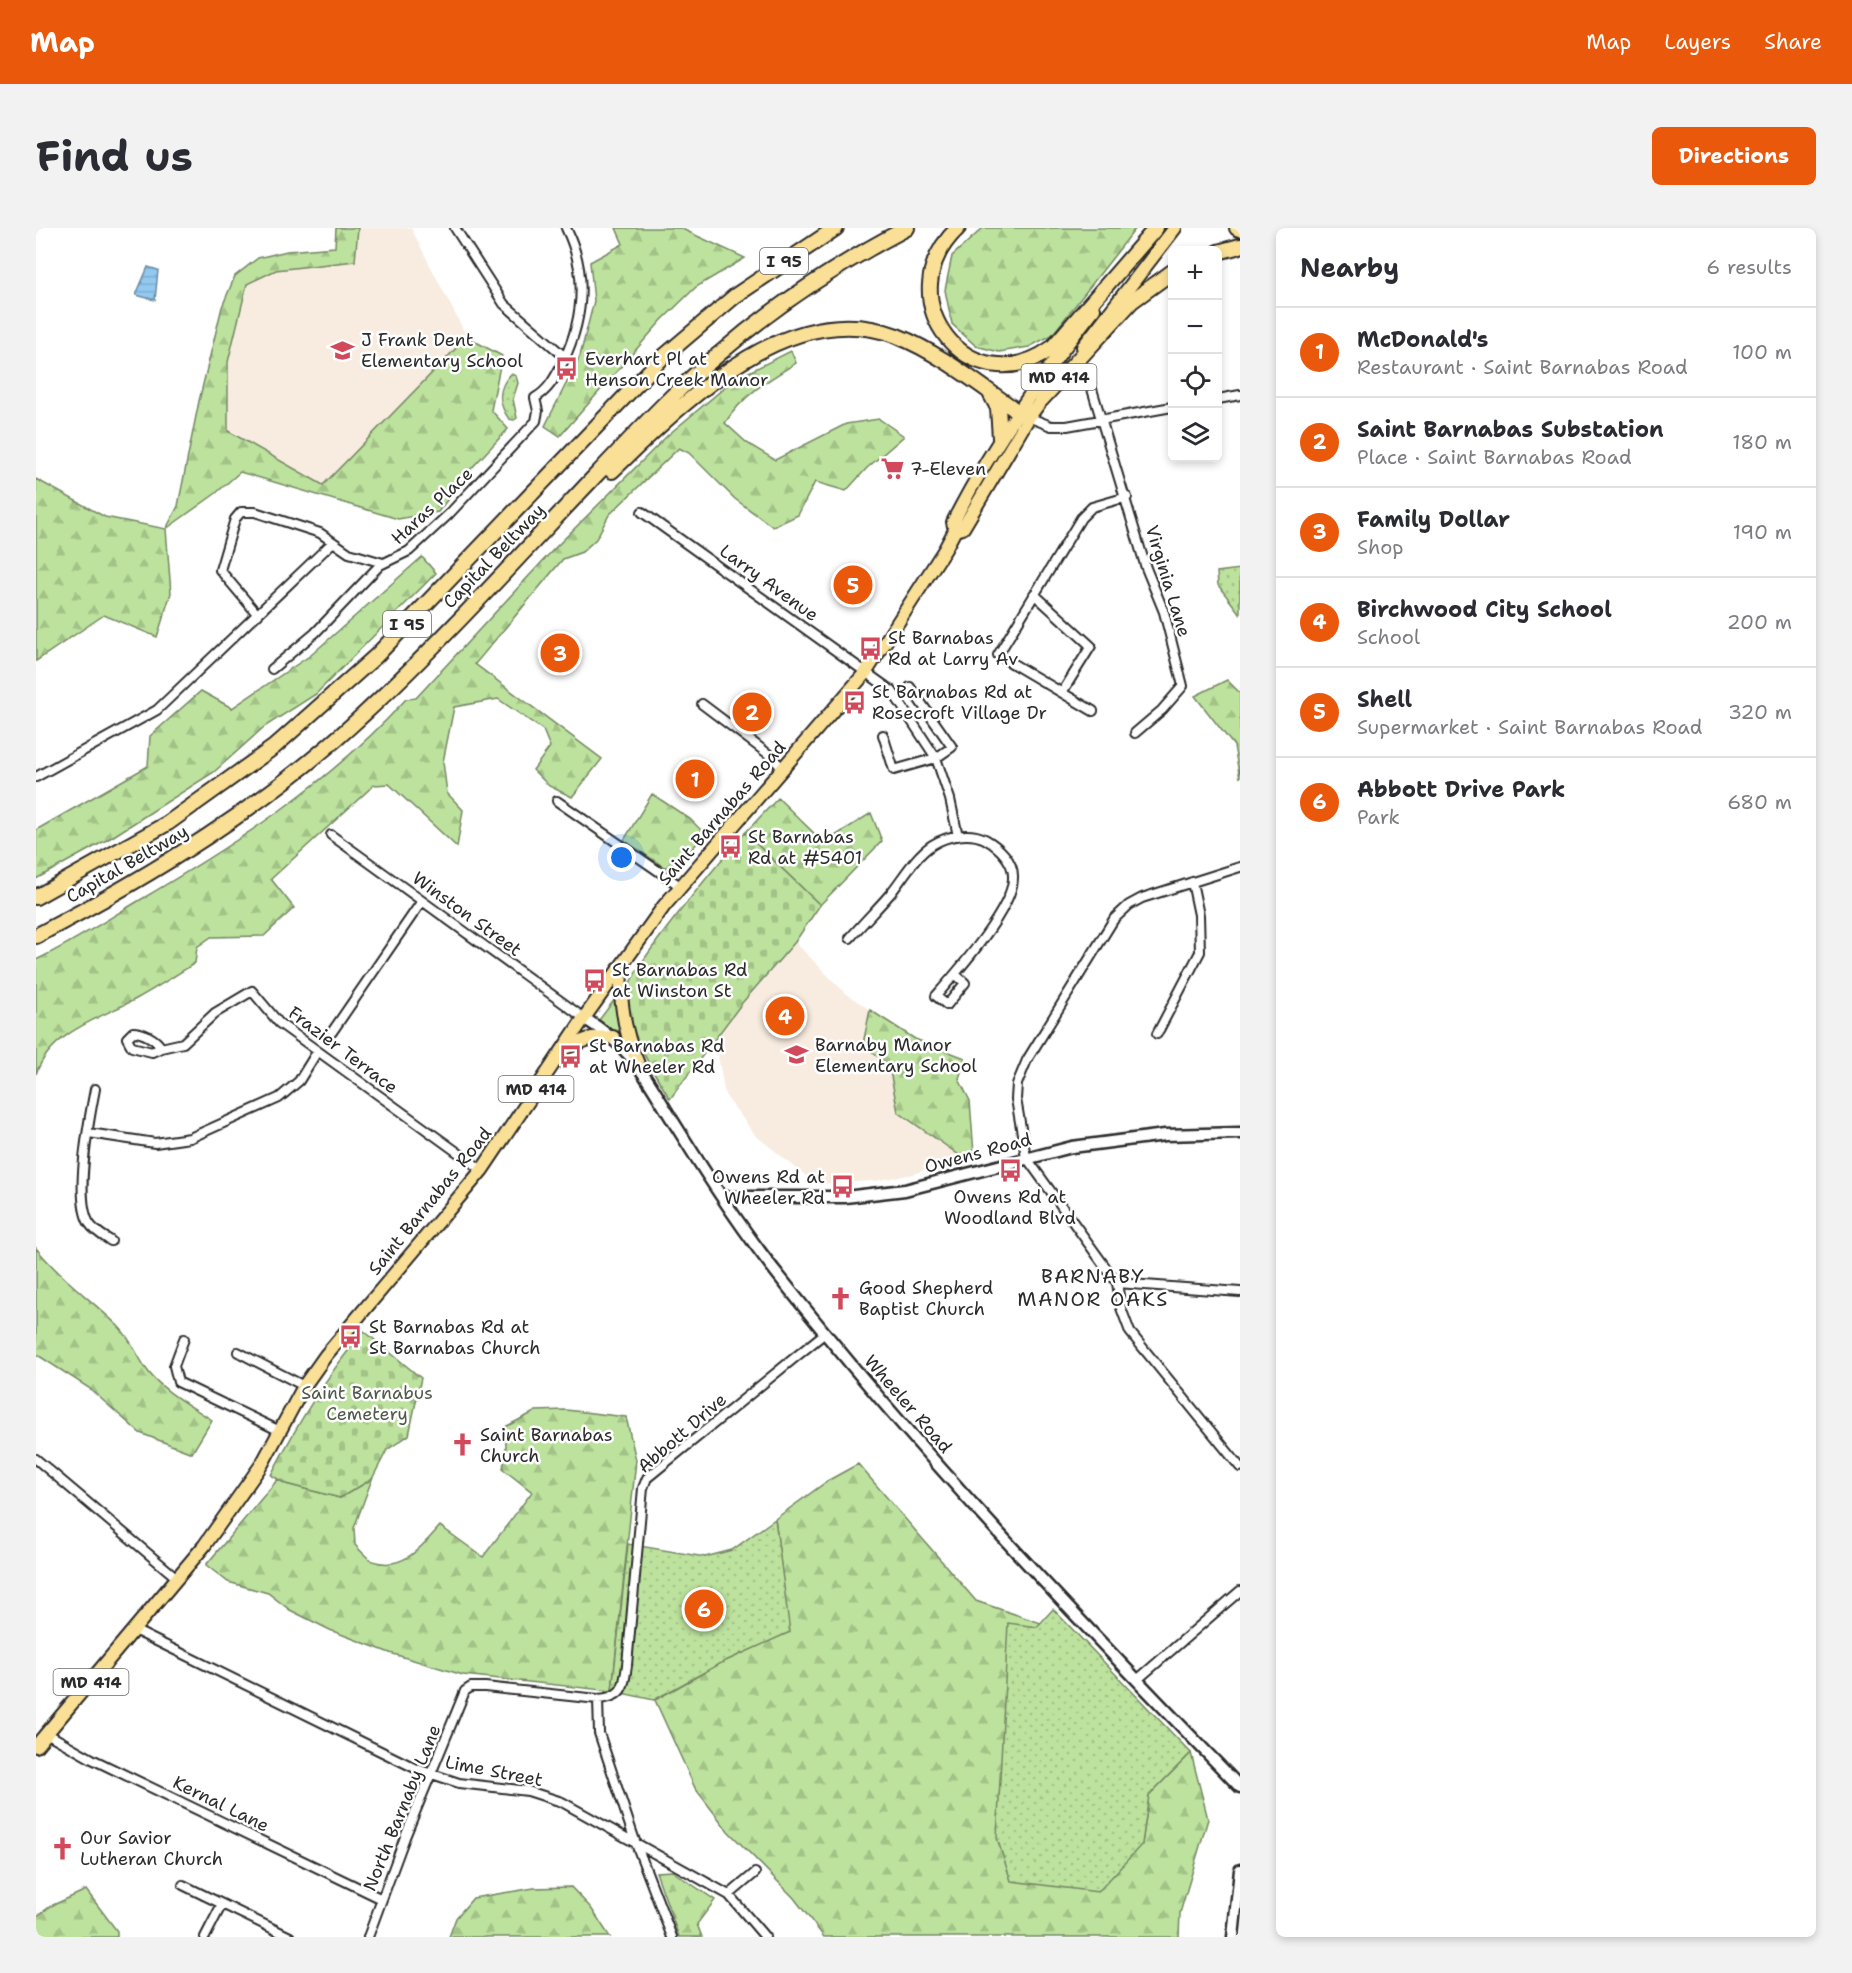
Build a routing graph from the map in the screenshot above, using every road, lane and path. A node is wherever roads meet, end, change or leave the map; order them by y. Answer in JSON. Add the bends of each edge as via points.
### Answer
{"nodes":[{"id":1,"x":455,"y":228,"type":"edge"},
{"id":2,"x":566,"y":228,"type":"edge"},
{"id":3,"x":825,"y":228,"type":"edge"},
{"id":4,"x":836,"y":228,"type":"edge"},
{"id":5,"x":907,"y":228,"type":"edge"},
{"id":6,"x":958,"y":228,"type":"edge"},
{"id":7,"x":1157,"y":228,"type":"edge"},
{"id":8,"x":1175,"y":228,"type":"edge"},
{"id":9,"x":1240,"y":246,"type":"edge"},
{"id":10,"x":1222,"y":251,"type":"edge"},
{"id":11,"x":1168,"y":276,"type":"edge"},
{"id":12,"x":735,"y":296,"type":"junction"},
{"id":13,"x":565,"y":357,"type":"junction"},
{"id":14,"x":1089,"y":379,"type":"dead end"},
{"id":15,"x":988,"y":391,"type":"junction"},
{"id":16,"x":1240,"y":395,"type":"edge"},
{"id":17,"x":1222,"y":398,"type":"edge"},
{"id":18,"x":1041,"y":400,"type":"junction"},
{"id":19,"x":1168,"y":408,"type":"edge"},
{"id":20,"x":1023,"y":414,"type":"junction"},
{"id":21,"x":1103,"y":420,"type":"junction"},
{"id":22,"x":1000,"y":438,"type":"junction"},
{"id":23,"x":1127,"y":497,"type":"junction"},
{"id":24,"x":642,"y":512,"type":"dead end"},
{"id":25,"x":955,"y":531,"type":"junction"},
{"id":26,"x":333,"y":542,"type":"junction"},
{"id":27,"x":383,"y":562,"type":"junction"},
{"id":28,"x":1034,"y":594,"type":"junction"},
{"id":29,"x":471,"y":606,"type":"junction"},
{"id":30,"x":258,"y":615,"type":"junction"},
{"id":31,"x":272,"y":669,"type":"dead end"},
{"id":32,"x":866,"y":672,"type":"junction"},
{"id":33,"x":910,"y":687,"type":"dead end"},
{"id":34,"x":1063,"y":691,"type":"junction"},
{"id":35,"x":702,"y":704,"type":"dead end"},
{"id":36,"x":1093,"y":711,"type":"dead end"},
{"id":37,"x":1135,"y":733,"type":"dead end"},
{"id":38,"x":883,"y":735,"type":"dead end"},
{"id":39,"x":936,"y":758,"type":"junction"},
{"id":40,"x":36,"y":766,"type":"edge"},
{"id":41,"x":783,"y":769,"type":"junction"},
{"id":42,"x":38,"y":776,"type":"edge"},
{"id":43,"x":557,"y":801,"type":"dead end"},
{"id":44,"x":332,"y":835,"type":"dead end"},
{"id":45,"x":958,"y":836,"type":"junction"},
{"id":46,"x":1240,"y":867,"type":"edge"},
{"id":47,"x":1192,"y":882,"type":"junction"},
{"id":48,"x":680,"y":886,"type":"junction"},
{"id":49,"x":36,"y":897,"type":"edge"},
{"id":50,"x":422,"y":900,"type":"junction"},
{"id":51,"x":36,"y":936,"type":"edge"},
{"id":52,"x":850,"y":938,"type":"dead end"},
{"id":53,"x":621,"y":965,"type":"junction"},
{"id":54,"x":955,"y":974,"type":"junction"},
{"id":55,"x":584,"y":1018,"type":"junction"},
{"id":56,"x":332,"y":1032,"type":"dead end"},
{"id":57,"x":1157,"y":1034,"type":"dead end"},
{"id":58,"x":613,"y":1037,"type":"junction"},
{"id":59,"x":161,"y":1047,"type":"dead end"},
{"id":60,"x":563,"y":1048,"type":"junction"},
{"id":61,"x":317,"y":1052,"type":"junction"},
{"id":62,"x":639,"y":1064,"type":"junction"},
{"id":63,"x":95,"y":1089,"type":"dead end"},
{"id":64,"x":89,"y":1133,"type":"junction"},
{"id":65,"x":1240,"y":1133,"type":"edge"},
{"id":66,"x":1026,"y":1157,"type":"junction"},
{"id":67,"x":482,"y":1170,"type":"junction"},
{"id":68,"x":723,"y":1197,"type":"junction"},
{"id":69,"x":111,"y":1241,"type":"dead end"},
{"id":70,"x":1117,"y":1283,"type":"junction"},
{"id":71,"x":1240,"y":1292,"type":"edge"},
{"id":72,"x":825,"y":1333,"type":"junction"},
{"id":73,"x":184,"y":1339,"type":"dead end"},
{"id":74,"x":238,"y":1352,"type":"dead end"},
{"id":75,"x":304,"y":1386,"type":"junction"},
{"id":76,"x":280,"y":1431,"type":"junction"},
{"id":77,"x":36,"y":1459,"type":"edge"},
{"id":78,"x":1240,"y":1467,"type":"edge"},
{"id":79,"x":177,"y":1578,"type":"junction"},
{"id":80,"x":1240,"y":1591,"type":"edge"},
{"id":81,"x":134,"y":1630,"type":"junction"},
{"id":82,"x":1137,"y":1680,"type":"junction"},
{"id":83,"x":598,"y":1699,"type":"junction"},
{"id":84,"x":48,"y":1734,"type":"junction"},
{"id":85,"x":36,"y":1746,"type":"edge"},
{"id":86,"x":431,"y":1773,"type":"junction"},
{"id":87,"x":1240,"y":1787,"type":"edge"},
{"id":88,"x":635,"y":1841,"type":"junction"},
{"id":89,"x":1240,"y":1870,"type":"edge"},
{"id":90,"x":755,"y":1873,"type":"dead end"},
{"id":91,"x":183,"y":1884,"type":"dead end"},
{"id":92,"x":729,"y":1895,"type":"junction"},
{"id":93,"x":382,"y":1899,"type":"junction"},
{"id":94,"x":222,"y":1904,"type":"junction"},
{"id":95,"x":205,"y":1937,"type":"edge"},
{"id":96,"x":290,"y":1937,"type":"edge"},
{"id":97,"x":368,"y":1937,"type":"edge"},
{"id":98,"x":672,"y":1937,"type":"edge"},
{"id":99,"x":765,"y":1937,"type":"edge"},
{"id":100,"x":1233,"y":1937,"type":"edge"}],
"edges":[{"from":1,"to":13,"type":"street","via":[[504,304]]},
{"from":2,"to":13,"type":"street","via":[[576,254],[582,296],[577,328]]},
{"from":3,"to":12,"type":"highway"},
{"from":4,"to":12,"type":"highway","name":"Capital Beltway","number":"I 95"},
{"from":5,"to":29,"type":"highway","name":"Capital Beltway","number":"I 95","via":[[805,288],[717,355]]},
{"from":6,"to":7,"type":"highway","via":[[943,244],[931,271],[933,314],[960,351],[1001,365],[1030,361],[1052,348]]},
{"from":7,"to":20,"type":"main road","name":"Saint Barnabas Road","number":"MD 414"},
{"from":8,"to":18,"type":"main road","name":"Saint Barnabas Road","number":"MD 414"},
{"from":9,"to":10,"type":"highway"},
{"from":11,"to":18,"type":"highway","via":[[1132,301]]},
{"from":12,"to":49,"type":"highway","name":"Capital Beltway","number":"I 95","via":[[633,387],[403,628],[308,718],[244,770],[168,823]]},
{"from":13,"to":27,"type":"street","name":"Haras Place","via":[[552,383],[535,398],[536,421],[409,551]]},
{"from":14,"to":21,"type":"street","name":"Virginia Lane"},
{"from":15,"to":20,"type":"highway"},
{"from":15,"to":22,"type":"highway","via":[[998,408]]},
{"from":15,"to":29,"type":"highway","via":[[922,348],[879,331],[826,328],[782,340],[714,382],[670,416]]},
{"from":16,"to":17,"type":"street"},
{"from":18,"to":20,"type":"main road","name":"Saint Barnabas Road","number":"MD 414"},
{"from":19,"to":21,"type":"street"},
{"from":20,"to":21,"type":"street","via":[[1057,426]]},
{"from":20,"to":22,"type":"main road","name":"Saint Barnabas Road","number":"MD 414"},
{"from":20,"to":25,"type":"main road","name":"Saint Barnabas Road","number":"MD 414","via":[[963,528]]},
{"from":21,"to":23,"type":"street","name":"Virginia Lane"},
{"from":22,"to":25,"type":"main road","name":"Saint Barnabas Road","number":"MD 414","via":[[953,522]]},
{"from":23,"to":28,"type":"street","via":[[1092,507],[1081,518]]},
{"from":23,"to":37,"type":"street","name":"Virginia Lane","via":[[1183,686]]},
{"from":24,"to":32,"type":"street","name":"Larry Avenue"},
{"from":25,"to":32,"type":"main road","name":"Saint Barnabas Road","number":"MD 414"},
{"from":26,"to":27,"type":"street","via":[[357,557]]},
{"from":26,"to":30,"type":"street"},
{"from":26,"to":30,"type":"street","via":[[320,533],[255,512],[237,515],[220,570]]},
{"from":27,"to":31,"type":"street","name":"Haras Place","via":[[315,633]]},
{"from":28,"to":34,"type":"street","via":[[1091,646]]},
{"from":28,"to":34,"type":"street","via":[[998,655]]},
{"from":29,"to":51,"type":"highway","name":"Capital Beltway","number":"I 95","via":[[363,715],[261,800],[140,880]]},
{"from":30,"to":42,"type":"street","via":[[157,710]]},
{"from":32,"to":39,"type":"street","name":"Larry Avenue","via":[[899,700]]},
{"from":32,"to":41,"type":"main road","name":"Saint Barnabas Road","number":"MD 414"},
{"from":33,"to":39,"type":"street","via":[[952,747]]},
{"from":34,"to":36,"type":"street"},
{"from":35,"to":41,"type":"street"},
{"from":38,"to":39,"type":"street","via":[[894,771]]},
{"from":39,"to":45,"type":"street","name":"Larry Avenue"},
{"from":40,"to":42,"type":"street"},
{"from":41,"to":48,"type":"main road","name":"Saint Barnabas Road","number":"MD 414"},
{"from":43,"to":48,"type":"street"},
{"from":44,"to":50,"type":"street","name":"Winston Street"},
{"from":45,"to":52,"type":"street","via":[[929,847]]},
{"from":45,"to":54,"type":"street","via":[[974,836],[991,843],[1007,858],[1013,878],[1011,891],[997,916]]},
{"from":46,"to":47,"type":"street"},
{"from":47,"to":57,"type":"street","via":[[1200,923],[1200,952]]},
{"from":47,"to":66,"type":"street","via":[[1129,905],[1104,930],[1027,1060],[1017,1084]]},
{"from":48,"to":53,"type":"main road","name":"Saint Barnabas Road","number":"MD 414"},
{"from":50,"to":55,"type":"street","name":"Winston Street"},
{"from":50,"to":56,"type":"street"},
{"from":53,"to":55,"type":"main road","name":"Saint Barnabas Road","number":"MD 414"},
{"from":53,"to":62,"type":"main road","via":[[619,997]]},
{"from":54,"to":54,"type":"street","via":[[936,996],[947,1005],[965,983]]},
{"from":55,"to":58,"type":"main road","name":"Wheeler Road"},
{"from":55,"to":60,"type":"main road","name":"Saint Barnabas Road","number":"MD 414"},
{"from":58,"to":60,"type":"main road","via":[[592,1038]]},
{"from":58,"to":62,"type":"main road","name":"Wheeler Road"},
{"from":59,"to":61,"type":"street","name":"Frazier Terrace","via":[[183,1044],[216,1013],[252,991],[279,1023]]},
{"from":60,"to":67,"type":"main road","name":"Saint Barnabas Road","number":"MD 414"},
{"from":61,"to":64,"type":"street","via":[[299,1081],[279,1098],[190,1138],[155,1143]]},
{"from":61,"to":67,"type":"street","name":"Frazier Terrace"},
{"from":62,"to":68,"type":"main road","name":"Wheeler Road"},
{"from":63,"to":64,"type":"street"},
{"from":64,"to":69,"type":"street","via":[[83,1203],[91,1226]]},
{"from":65,"to":66,"type":"main road","name":"Owens Road","via":[[1130,1138]]},
{"from":66,"to":68,"type":"main road","name":"Owens Road","via":[[877,1194]]},
{"from":66,"to":70,"type":"street"},
{"from":67,"to":75,"type":"main road","name":"Saint Barnabas Road","number":"MD 414"},
{"from":68,"to":72,"type":"main road","name":"Wheeler Road"},
{"from":70,"to":71,"type":"street"},
{"from":70,"to":78,"type":"street","via":[[1118,1299],[1130,1332]]},
{"from":72,"to":82,"type":"main road","name":"Wheeler Road","via":[[1011,1548]]},
{"from":72,"to":83,"type":"street","name":"Abbott Drive","via":[[647,1478],[623,1685],[612,1698]]},
{"from":73,"to":76,"type":"street","via":[[174,1366],[178,1382]]},
{"from":74,"to":75,"type":"street"},
{"from":75,"to":76,"type":"main road","name":"Saint Barnabas Road","number":"MD 414"},
{"from":76,"to":79,"type":"main road","name":"Saint Barnabas Road","number":"MD 414","via":[[236,1503]]},
{"from":77,"to":79,"type":"street"},
{"from":79,"to":81,"type":"main road","name":"Saint Barnabas Road","number":"MD 414"},
{"from":80,"to":82,"type":"street"},
{"from":81,"to":84,"type":"main road","name":"Saint Barnabas Road","number":"MD 414"},
{"from":81,"to":86,"type":"street","name":"Lime Street"},
{"from":82,"to":87,"type":"main road","name":"Wheeler Road"},
{"from":83,"to":86,"type":"street","name":"North Barnaby Lane","via":[[471,1687],[465,1691]]},
{"from":83,"to":88,"type":"street","via":[[598,1733]]},
{"from":84,"to":85,"type":"main road","name":"Saint Barnabas Road","number":"MD 414"},
{"from":84,"to":93,"type":"street","name":"Kernal Lane"},
{"from":86,"to":88,"type":"street","name":"Lime Street","via":[[459,1783],[548,1796]]},
{"from":86,"to":93,"type":"street","name":"North Barnaby Lane"},
{"from":88,"to":92,"type":"street","name":"Lime Street"},
{"from":88,"to":98,"type":"street"},
{"from":89,"to":100,"type":"main road"},
{"from":90,"to":92,"type":"street"},
{"from":91,"to":94,"type":"street"},
{"from":92,"to":99,"type":"street","name":"Lime Street"},
{"from":93,"to":97,"type":"street","name":"North Barnaby Lane"},
{"from":94,"to":95,"type":"street"},
{"from":94,"to":96,"type":"street"}]}
